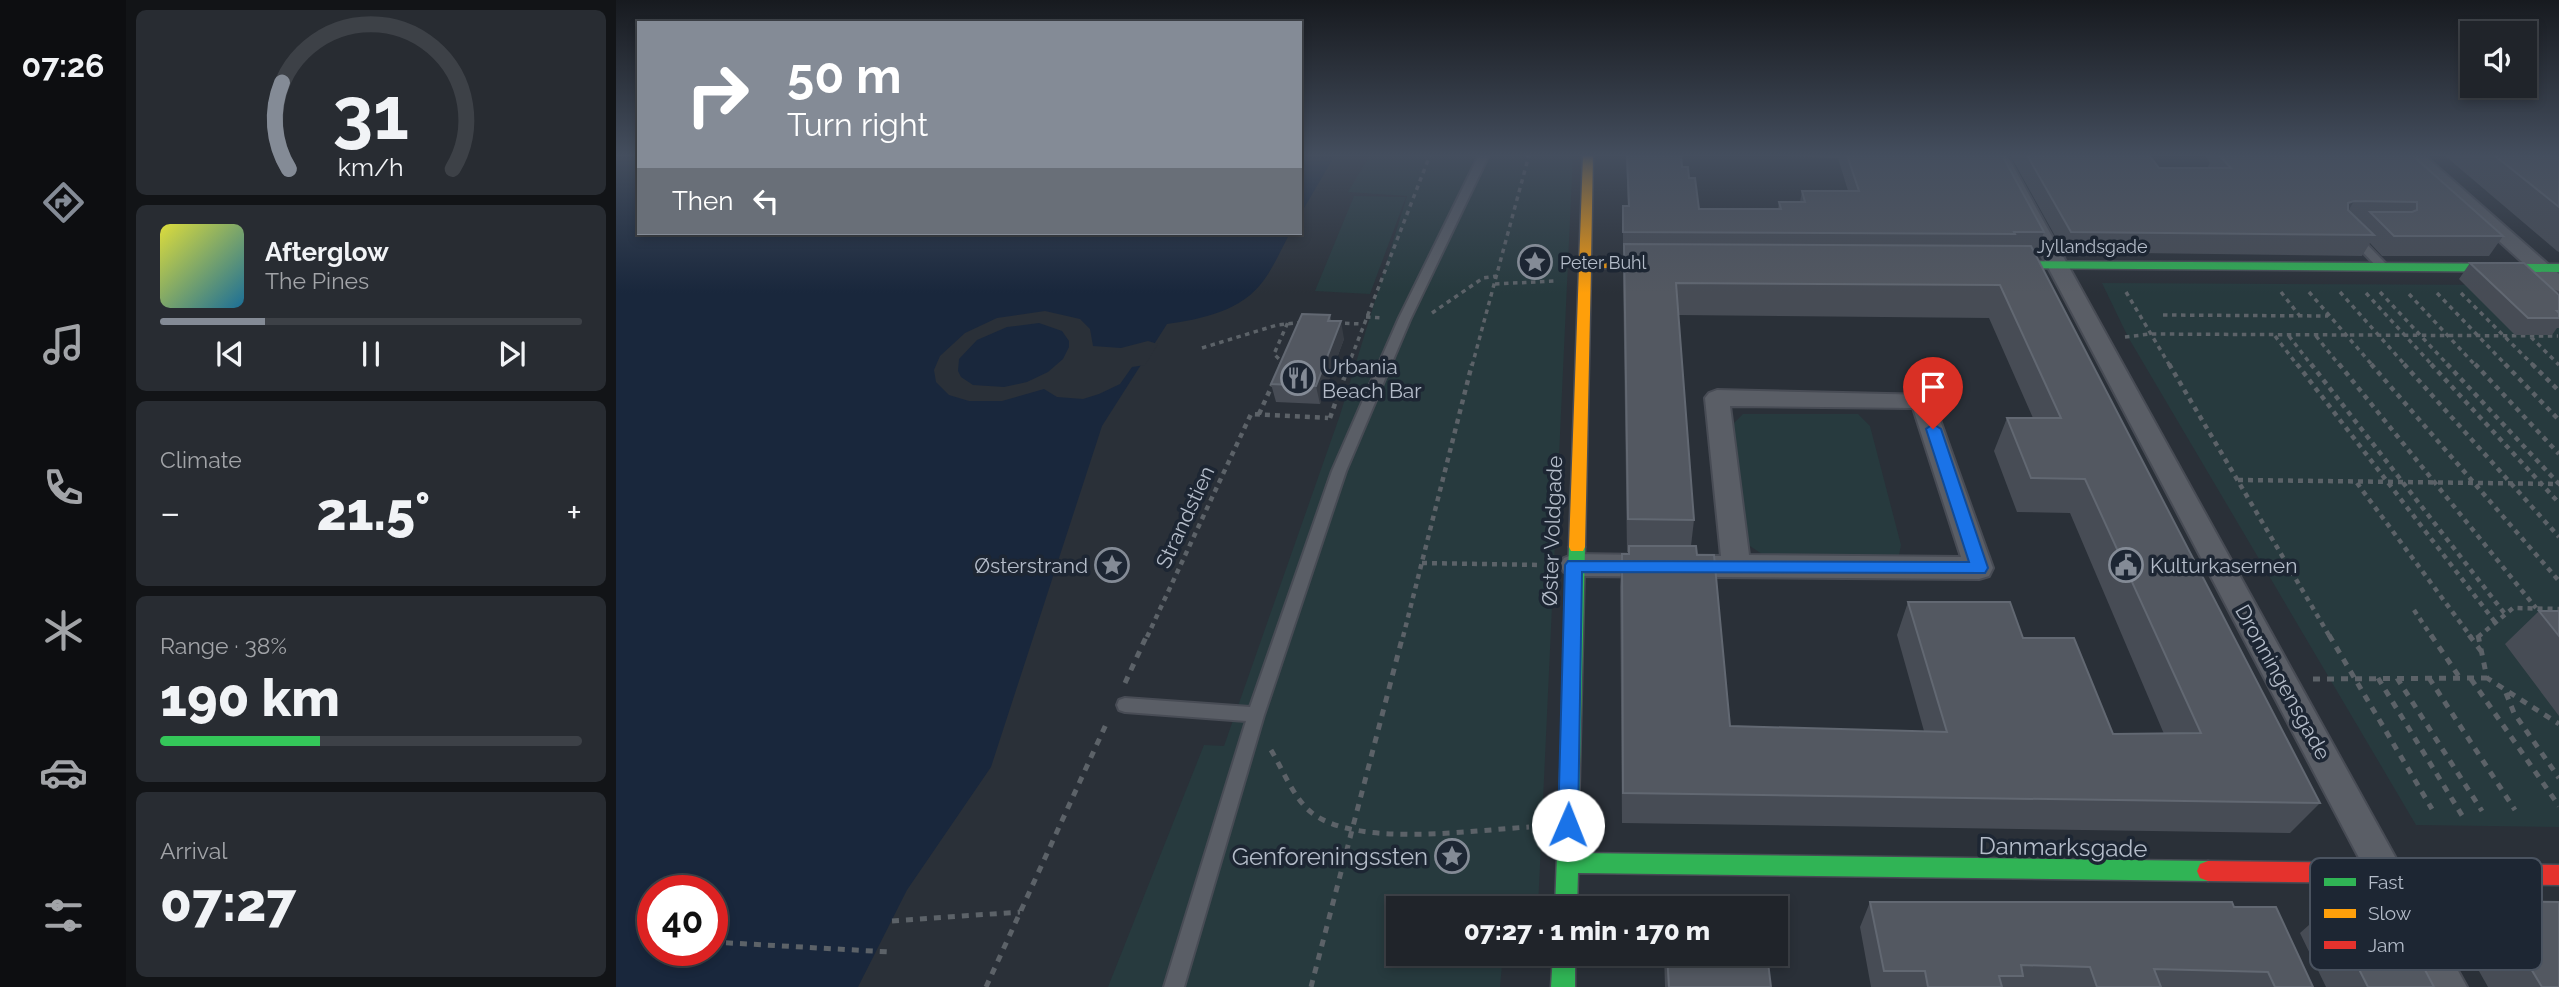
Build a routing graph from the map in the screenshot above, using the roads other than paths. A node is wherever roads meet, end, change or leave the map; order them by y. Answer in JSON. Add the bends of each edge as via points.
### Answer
{"nodes":[{"id":1,"x":1462,"y":201,"type":"edge"},
{"id":2,"x":1586,"y":201,"type":"edge"},
{"id":3,"x":2023,"y":201,"type":"edge"},
{"id":4,"x":2468,"y":201,"type":"edge"},
{"id":5,"x":2343,"y":226,"type":"edge"},
{"id":6,"x":1688,"y":264,"type":"edge"},
{"id":7,"x":1976,"y":265,"type":"edge"},
{"id":8,"x":2058,"y":265,"type":"junction"},
{"id":9,"x":2383,"y":267,"type":"junction"},
{"id":10,"x":2549,"y":268,"type":"edge"},
{"id":11,"x":1583,"y":272,"type":"junction"},
{"id":12,"x":2559,"y":285,"type":"edge"},
{"id":13,"x":1574,"y":565,"type":"junction"},
{"id":14,"x":1736,"y":567,"type":"junction"},
{"id":15,"x":1120,"y":704,"type":"road end"},
{"id":16,"x":1256,"y":715,"type":"junction"},
{"id":17,"x":2380,"y":858,"type":"edge"},
{"id":18,"x":1567,"y":863,"type":"junction"},
{"id":19,"x":2310,"y":873,"type":"edge"},
{"id":20,"x":1566,"y":896,"type":"edge"},
{"id":21,"x":1564,"y":966,"type":"edge"},
{"id":22,"x":2439,"y":970,"type":"edge"},
{"id":23,"x":1174,"y":987,"type":"edge"},
{"id":24,"x":1563,"y":987,"type":"edge"},
{"id":25,"x":2448,"y":987,"type":"edge"}],
"edges":[{"from":1,"to":16,"type":"lane","via":[[1339,471]]},
{"from":2,"to":11,"type":"street","name":"Øster Voldgade"},
{"from":3,"to":8,"type":"street","name":"Dronningensgade"},
{"from":4,"to":10,"type":"street"},
{"from":5,"to":9,"type":"lane"},
{"from":6,"to":11,"type":"street"},
{"from":7,"to":8,"type":"street","name":"Jyllandsgade"},
{"from":8,"to":9,"type":"street","name":"Jyllandsgade"},
{"from":8,"to":17,"type":"street","name":"Dronningensgade"},
{"from":9,"to":10,"type":"street","name":"Jyllandsgade"},
{"from":10,"to":12,"type":"street"},
{"from":11,"to":13,"type":"street","name":"Øster Voldgade"},
{"from":13,"to":14,"type":"street"},
{"from":13,"to":18,"type":"street","name":"Øster Voldgade"},
{"from":14,"to":14,"type":"street","via":[[1717,398],[1923,400],[1979,568]]},
{"from":15,"to":16,"type":"lane"},
{"from":16,"to":23,"type":"lane"},
{"from":18,"to":19,"type":"street","name":"Danmarksgade"},
{"from":18,"to":20,"type":"street","name":"Øster Voldgade"},
{"from":21,"to":24,"type":"street"},
{"from":22,"to":25,"type":"street","name":"Dronningensgade"}]}
